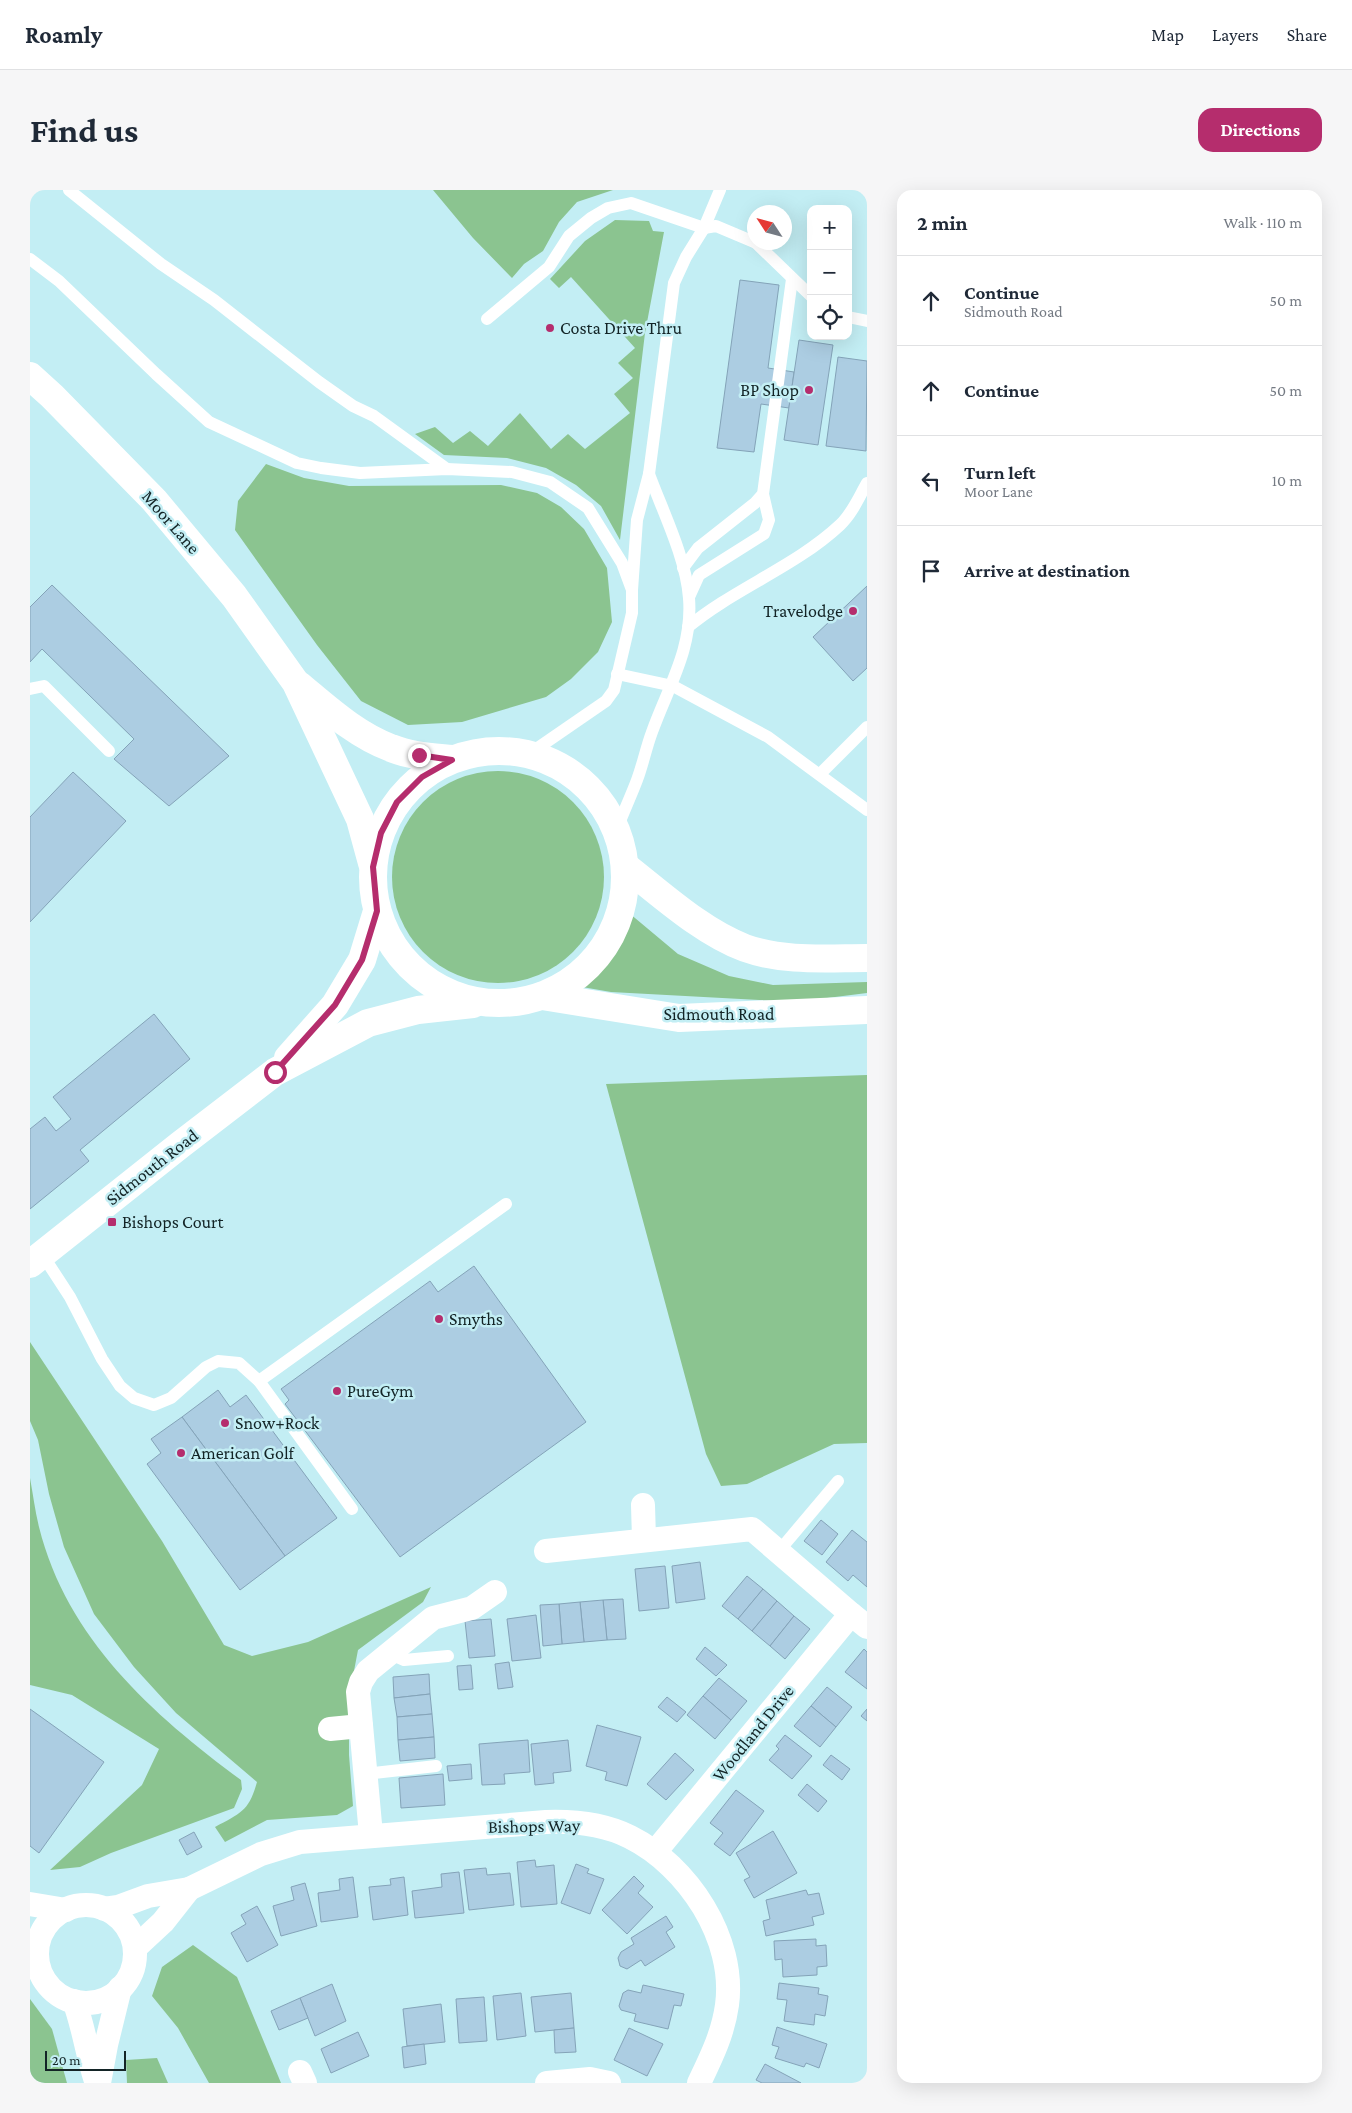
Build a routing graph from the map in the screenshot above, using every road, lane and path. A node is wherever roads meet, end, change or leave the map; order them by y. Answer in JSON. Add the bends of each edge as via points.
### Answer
{"nodes":[{"id":1,"x":69,"y":190,"type":"edge"},
{"id":2,"x":720,"y":190,"type":"edge"},
{"id":3,"x":704,"y":228,"type":"junction"},
{"id":4,"x":747,"y":239,"type":"edge"},
{"id":5,"x":763,"y":250,"type":"edge"},
{"id":6,"x":30,"y":259,"type":"edge"},
{"id":7,"x":792,"y":280,"type":"junction"},
{"id":8,"x":810,"y":295,"type":"edge"},
{"id":9,"x":852,"y":318,"type":"edge"},
{"id":10,"x":487,"y":319,"type":"dead end"},
{"id":11,"x":867,"y":321,"type":"edge"},
{"id":12,"x":30,"y":376,"type":"edge"},
{"id":13,"x":447,"y":470,"type":"junction"},
{"id":14,"x":649,"y":474,"type":"junction"},
{"id":15,"x":867,"y":484,"type":"edge"},
{"id":16,"x":763,"y":494,"type":"junction"},
{"id":17,"x":683,"y":568,"type":"junction"},
{"id":18,"x":632,"y":590,"type":"junction"},
{"id":19,"x":689,"y":597,"type":"junction"},
{"id":20,"x":688,"y":627,"type":"junction"},
{"id":21,"x":617,"y":674,"type":"junction"},
{"id":22,"x":296,"y":683,"type":"junction"},
{"id":23,"x":673,"y":686,"type":"junction"},
{"id":24,"x":30,"y":689,"type":"edge"},
{"id":25,"x":864,"y":734,"type":"edge"},
{"id":26,"x":109,"y":751,"type":"dead end"},
{"id":27,"x":529,"y":754,"type":"junction"},
{"id":28,"x":452,"y":760,"type":"junction"},
{"id":29,"x":820,"y":774,"type":"junction"},
{"id":30,"x":867,"y":810,"type":"edge"},
{"id":31,"x":616,"y":829,"type":"junction"},
{"id":32,"x":626,"y":866,"type":"junction"},
{"id":33,"x":373,"y":867,"type":"junction"},
{"id":34,"x":377,"y":911,"type":"junction"},
{"id":35,"x":867,"y":958,"type":"edge"},
{"id":36,"x":542,"y":996,"type":"junction"},
{"id":37,"x":487,"y":1003,"type":"junction"},
{"id":38,"x":867,"y":1010,"type":"edge"},
{"id":39,"x":275,"y":1072,"type":"junction"},
{"id":40,"x":506,"y":1204,"type":"dead end"},
{"id":41,"x":36,"y":1259,"type":"edge"},
{"id":42,"x":259,"y":1381,"type":"junction"},
{"id":43,"x":838,"y":1481,"type":"dead end"},
{"id":44,"x":643,"y":1505,"type":"dead end"},
{"id":45,"x":352,"y":1509,"type":"dead end"},
{"id":46,"x":644,"y":1539,"type":"junction"},
{"id":47,"x":546,"y":1551,"type":"dead end"},
{"id":48,"x":779,"y":1551,"type":"junction"},
{"id":49,"x":495,"y":1592,"type":"dead end"},
{"id":50,"x":859,"y":1620,"type":"edge"},
{"id":51,"x":388,"y":1653,"type":"junction"},
{"id":52,"x":448,"y":1656,"type":"dead end"},
{"id":53,"x":361,"y":1726,"type":"junction"},
{"id":54,"x":330,"y":1729,"type":"dead end"},
{"id":55,"x":436,"y":1766,"type":"dead end"},
{"id":56,"x":365,"y":1774,"type":"junction"},
{"id":57,"x":371,"y":1835,"type":"junction"},
{"id":58,"x":655,"y":1852,"type":"junction"},
{"id":59,"x":189,"y":1889,"type":"junction"},
{"id":60,"x":30,"y":1904,"type":"edge"},
{"id":61,"x":104,"y":1909,"type":"junction"},
{"id":62,"x":66,"y":1910,"type":"junction"},
{"id":63,"x":34,"y":1940,"type":"edge"},
{"id":64,"x":135,"y":1948,"type":"junction"},
{"id":65,"x":120,"y":1988,"type":"junction"},
{"id":66,"x":74,"y":2001,"type":"junction"},
{"id":67,"x":98,"y":2083,"type":"edge"},
{"id":68,"x":547,"y":2083,"type":"edge"},
{"id":69,"x":609,"y":2083,"type":"edge"},
{"id":70,"x":699,"y":2083,"type":"edge"}],
"edges":[{"from":1,"to":13,"type":"lane","via":[[311,377],[353,406],[374,416]]},
{"from":2,"to":3,"type":"lane"},
{"from":3,"to":4,"type":"lane","via":[[716,226]]},
{"from":3,"to":10,"type":"lane","via":[[631,203],[608,208],[569,236],[549,267]]},
{"from":3,"to":14,"type":"lane","via":[[674,283]]},
{"from":5,"to":7,"type":"lane"},
{"from":6,"to":13,"type":"lane","via":[[59,281],[209,422],[305,465],[360,473]]},
{"from":7,"to":8,"type":"lane"},
{"from":7,"to":16,"type":"lane"},
{"from":9,"to":11,"type":"lane"},
{"from":12,"to":22,"type":"main road","name":"Moor Lane","via":[[154,500],[234,596]]},
{"from":13,"to":18,"type":"lane","via":[[512,472],[550,482],[564,490],[588,508],[597,520],[622,563]]},
{"from":14,"to":17,"type":"lane"},
{"from":14,"to":18,"type":"lane","via":[[636,520]]},
{"from":15,"to":20,"type":"lane","via":[[841,524],[759,582],[709,609]]},
{"from":16,"to":17,"type":"lane","via":[[698,548]]},
{"from":16,"to":19,"type":"lane","via":[[769,520],[764,534],[699,575]]},
{"from":17,"to":19,"type":"lane"},
{"from":18,"to":21,"type":"lane","via":[[632,613]]},
{"from":19,"to":20,"type":"lane"},
{"from":20,"to":23,"type":"lane"},
{"from":21,"to":23,"type":"lane"},
{"from":21,"to":27,"type":"lane","via":[[614,690],[606,701]]},
{"from":22,"to":28,"type":"main road","name":"Moor Lane","via":[[355,730],[391,748]]},
{"from":22,"to":33,"type":"main road","name":"Moor Lane","via":[[360,819]]},
{"from":23,"to":29,"type":"lane","via":[[768,737]]},
{"from":23,"to":31,"type":"lane","via":[[652,731]]},
{"from":24,"to":26,"type":"lane","via":[[44,686]]},
{"from":25,"to":29,"type":"lane"},
{"from":27,"to":28,"type":"main road","via":[[497,750]]},
{"from":27,"to":31,"type":"main road","via":[[557,764],[582,780],[602,803]]},
{"from":28,"to":33,"type":"main road","via":[[422,777],[397,802],[381,833]]},
{"from":29,"to":30,"type":"lane"},
{"from":31,"to":32,"type":"main road"},
{"from":32,"to":35,"type":"main road","via":[[704,926],[746,948],[797,958]]},
{"from":32,"to":36,"type":"main road","via":[[622,907],[606,945],[578,976]]},
{"from":33,"to":34,"type":"main road"},
{"from":34,"to":37,"type":"main road","via":[[392,945],[417,974],[450,994]]},
{"from":34,"to":39,"type":"main road","name":"Sidmouth Road","via":[[362,960],[335,1005]]},
{"from":36,"to":37,"type":"main road","via":[[515,1003]]},
{"from":36,"to":38,"type":"main road","name":"Sidmouth Road","via":[[680,1018]]},
{"from":37,"to":39,"type":"main road","name":"Sidmouth Road","via":[[418,1010],[368,1023]]},
{"from":39,"to":41,"type":"main road","name":"Sidmouth Road"},
{"from":40,"to":42,"type":"lane"},
{"from":41,"to":42,"type":"lane","via":[[70,1297],[102,1358],[120,1386],[134,1398],[154,1405],[171,1398],[206,1367],[218,1361],[239,1363]]},
{"from":42,"to":45,"type":"lane"},
{"from":43,"to":48,"type":"lane"},
{"from":44,"to":46,"type":"street"},
{"from":46,"to":47,"type":"street","name":"Woodland Drive"},
{"from":46,"to":48,"type":"street","name":"Woodland Drive","via":[[743,1528],[752,1529]]},
{"from":48,"to":50,"type":"street","name":"Woodland Drive"},
{"from":49,"to":51,"type":"street","via":[[472,1608],[433,1618]]},
{"from":50,"to":58,"type":"street","name":"Woodland Drive"},
{"from":51,"to":52,"type":"lane","via":[[404,1660]]},
{"from":51,"to":53,"type":"street","via":[[361,1682],[358,1692]]},
{"from":53,"to":54,"type":"street"},
{"from":53,"to":56,"type":"street"},
{"from":55,"to":56,"type":"lane"},
{"from":56,"to":57,"type":"street"},
{"from":57,"to":58,"type":"street","name":"Bishops Way","via":[[572,1821],[629,1836]]},
{"from":57,"to":59,"type":"street","name":"Bishops Way","via":[[300,1842],[261,1854]]},
{"from":58,"to":70,"type":"street","name":"Bishops Way","via":[[685,1882],[705,1910],[726,1969],[727,2004],[718,2045]]},
{"from":59,"to":61,"type":"street","name":"Bishops Way","via":[[148,1896]]},
{"from":59,"to":64,"type":"street","name":"Bishops Way","via":[[163,1922]]},
{"from":60,"to":62,"type":"street"},
{"from":61,"to":62,"type":"street","via":[[93,1905]]},
{"from":61,"to":64,"type":"street","via":[[122,1920]]},
{"from":62,"to":63,"type":"street","via":[[49,1922]]},
{"from":63,"to":66,"type":"street","via":[[39,1967],[46,1982],[56,1993]]},
{"from":64,"to":65,"type":"street","via":[[133,1967],[127,1982]]},
{"from":65,"to":66,"type":"street","via":[[102,2000]]},
{"from":65,"to":67,"type":"street"},
{"from":66,"to":67,"type":"street","via":[[80,2014],[89,2062]]},
{"from":68,"to":69,"type":"street","via":[[590,2079]]}]}
